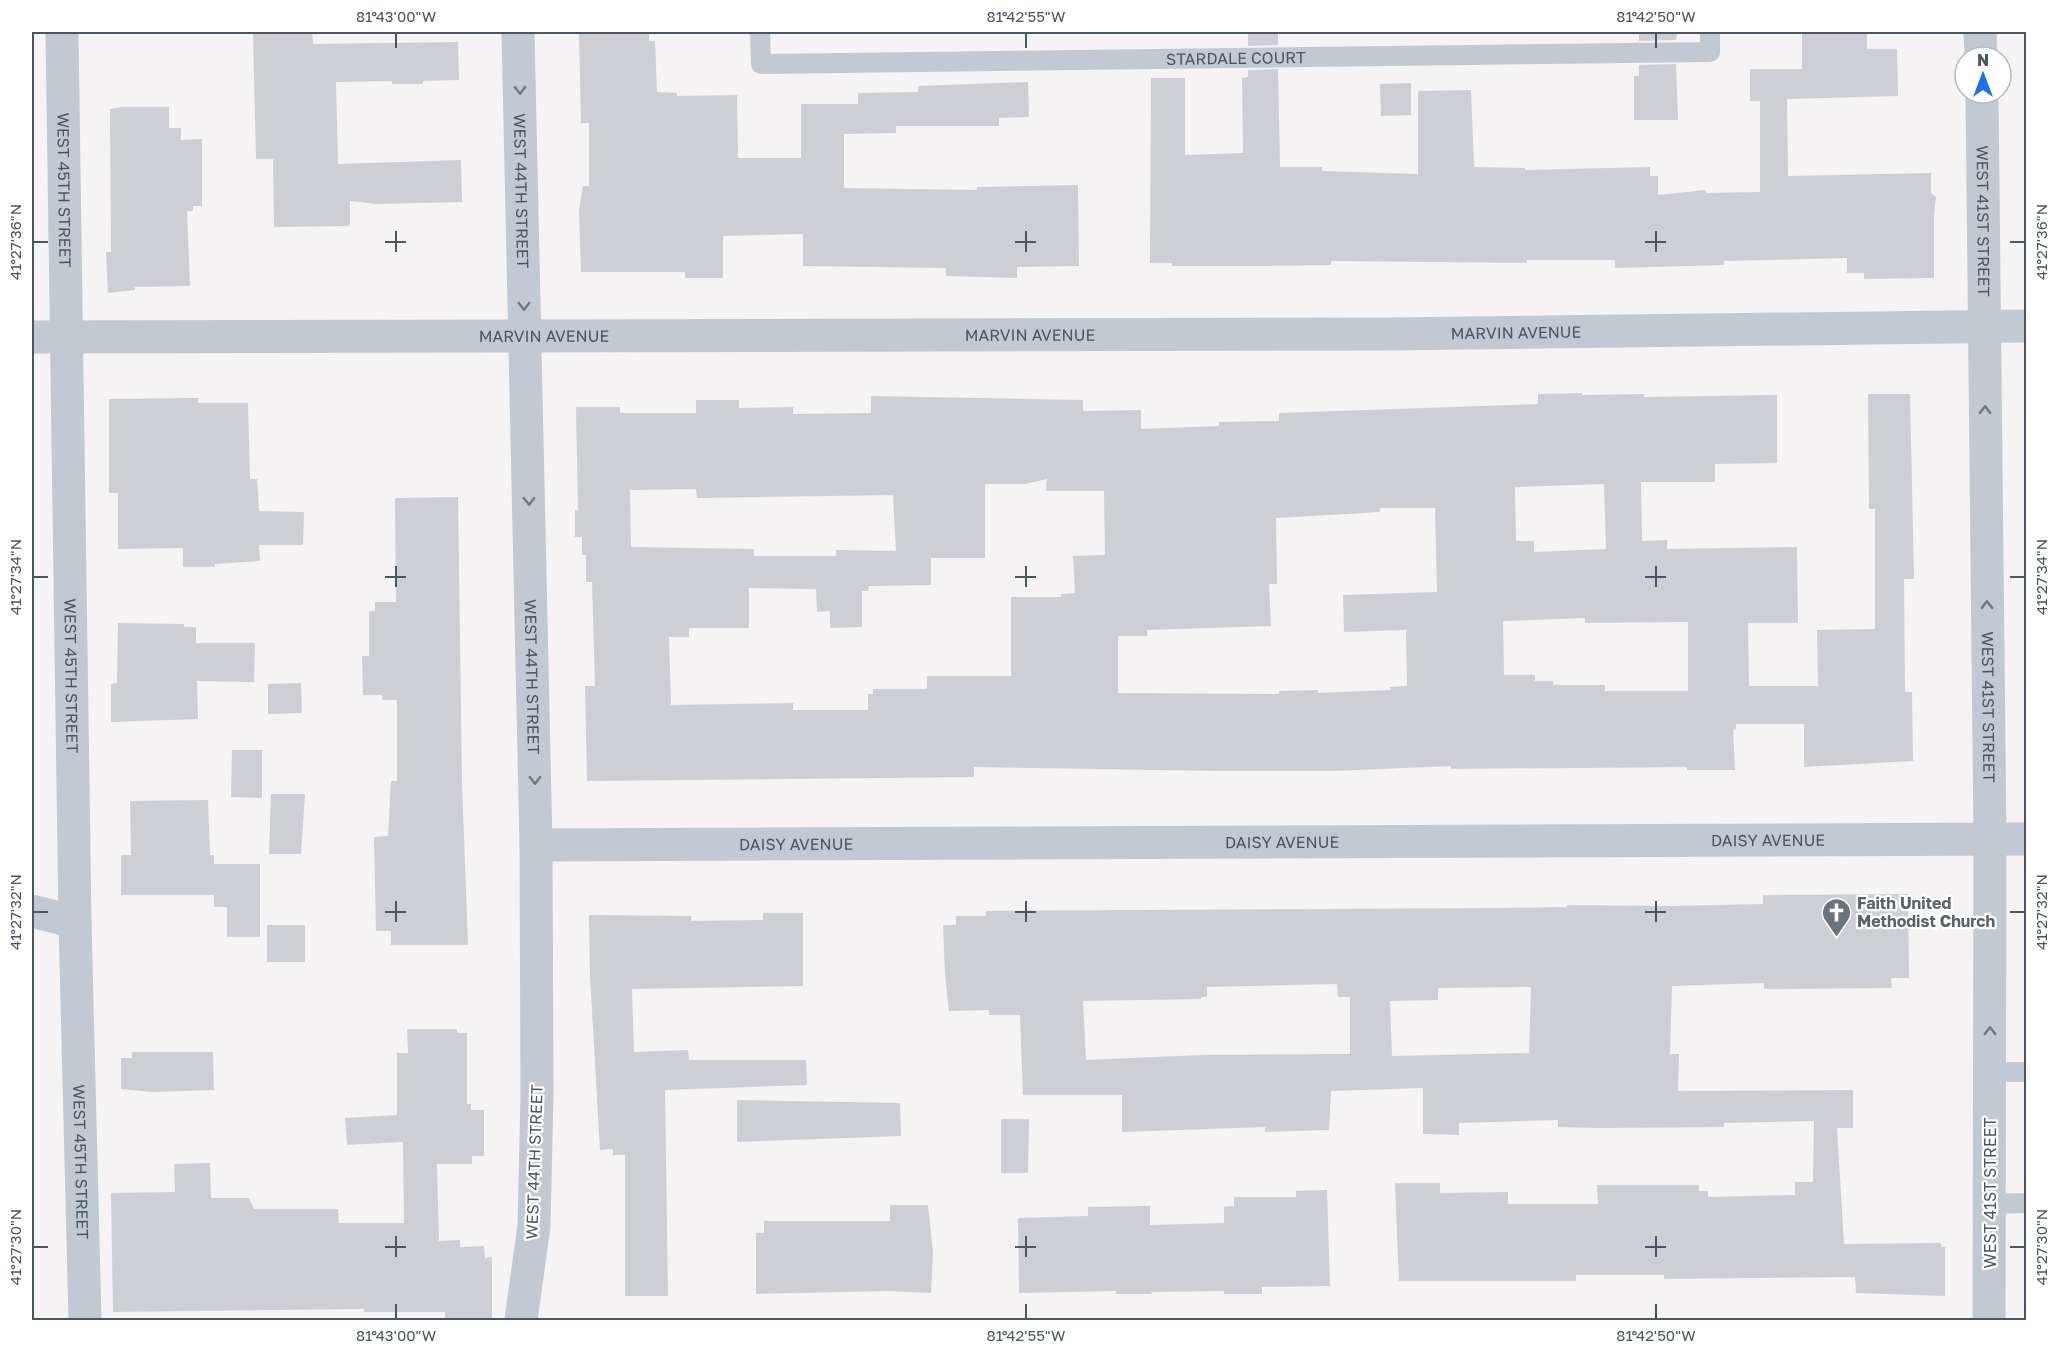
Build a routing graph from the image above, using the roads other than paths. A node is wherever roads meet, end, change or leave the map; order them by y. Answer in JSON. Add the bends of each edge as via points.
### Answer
{"nodes":[{"id":1,"x":62,"y":32,"type":"edge"},
{"id":2,"x":518,"y":32,"type":"edge"},
{"id":3,"x":760,"y":32,"type":"edge"},
{"id":4,"x":1710,"y":32,"type":"edge"},
{"id":5,"x":1982,"y":105,"type":"edge"},
{"id":6,"x":2026,"y":326,"type":"edge"},
{"id":7,"x":1986,"y":328,"type":"junction"},
{"id":8,"x":32,"y":338,"type":"edge"},
{"id":9,"x":68,"y":338,"type":"junction"},
{"id":10,"x":525,"y":338,"type":"junction"},
{"id":11,"x":1990,"y":839,"type":"junction"},
{"id":12,"x":2026,"y":839,"type":"edge"},
{"id":13,"x":536,"y":844,"type":"junction"},
{"id":14,"x":32,"y":911,"type":"edge"},
{"id":15,"x":75,"y":922,"type":"junction"},
{"id":16,"x":1990,"y":1072,"type":"junction"},
{"id":17,"x":2026,"y":1072,"type":"edge"},
{"id":18,"x":2026,"y":1203,"type":"edge"},
{"id":19,"x":1990,"y":1204,"type":"junction"},
{"id":20,"x":85,"y":1320,"type":"edge"},
{"id":21,"x":521,"y":1320,"type":"edge"},
{"id":22,"x":1989,"y":1320,"type":"edge"}],
"edges":[{"from":1,"to":9,"type":"street","name":"WEST 45TH STREET"},
{"from":2,"to":10,"type":"street","name":"WEST 44TH STREET","one_way":true},
{"from":3,"to":4,"type":"lane","name":"STARDALE COURT","via":[[761,64],[1710,52]]},
{"from":5,"to":7,"type":"street","name":"WEST 41ST STREET"},
{"from":6,"to":7,"type":"street","name":"MARVIN AVENUE"},
{"from":7,"to":10,"type":"street","name":"MARVIN AVENUE"},
{"from":11,"to":7,"type":"street","name":"WEST 41ST STREET","one_way":true},
{"from":8,"to":9,"type":"street","name":"MARVIN AVENUE"},
{"from":9,"to":10,"type":"street","name":"MARVIN AVENUE"},
{"from":9,"to":15,"type":"street","name":"WEST 45TH STREET"},
{"from":10,"to":13,"type":"street","name":"WEST 44TH STREET","one_way":true},
{"from":11,"to":12,"type":"street","name":"DAISY AVENUE"},
{"from":11,"to":13,"type":"street","name":"DAISY AVENUE"},
{"from":16,"to":11,"type":"street","name":"WEST 41ST STREET","one_way":true},
{"from":13,"to":21,"type":"street","name":"WEST 44TH STREET","via":[[534,1226]]},
{"from":14,"to":15,"type":"street"},
{"from":15,"to":20,"type":"street","name":"WEST 45TH STREET"},
{"from":16,"to":17,"type":"lane"},
{"from":16,"to":19,"type":"street","name":"WEST 41ST STREET"},
{"from":18,"to":19,"type":"lane"},
{"from":19,"to":22,"type":"street","name":"WEST 41ST STREET"}]}
